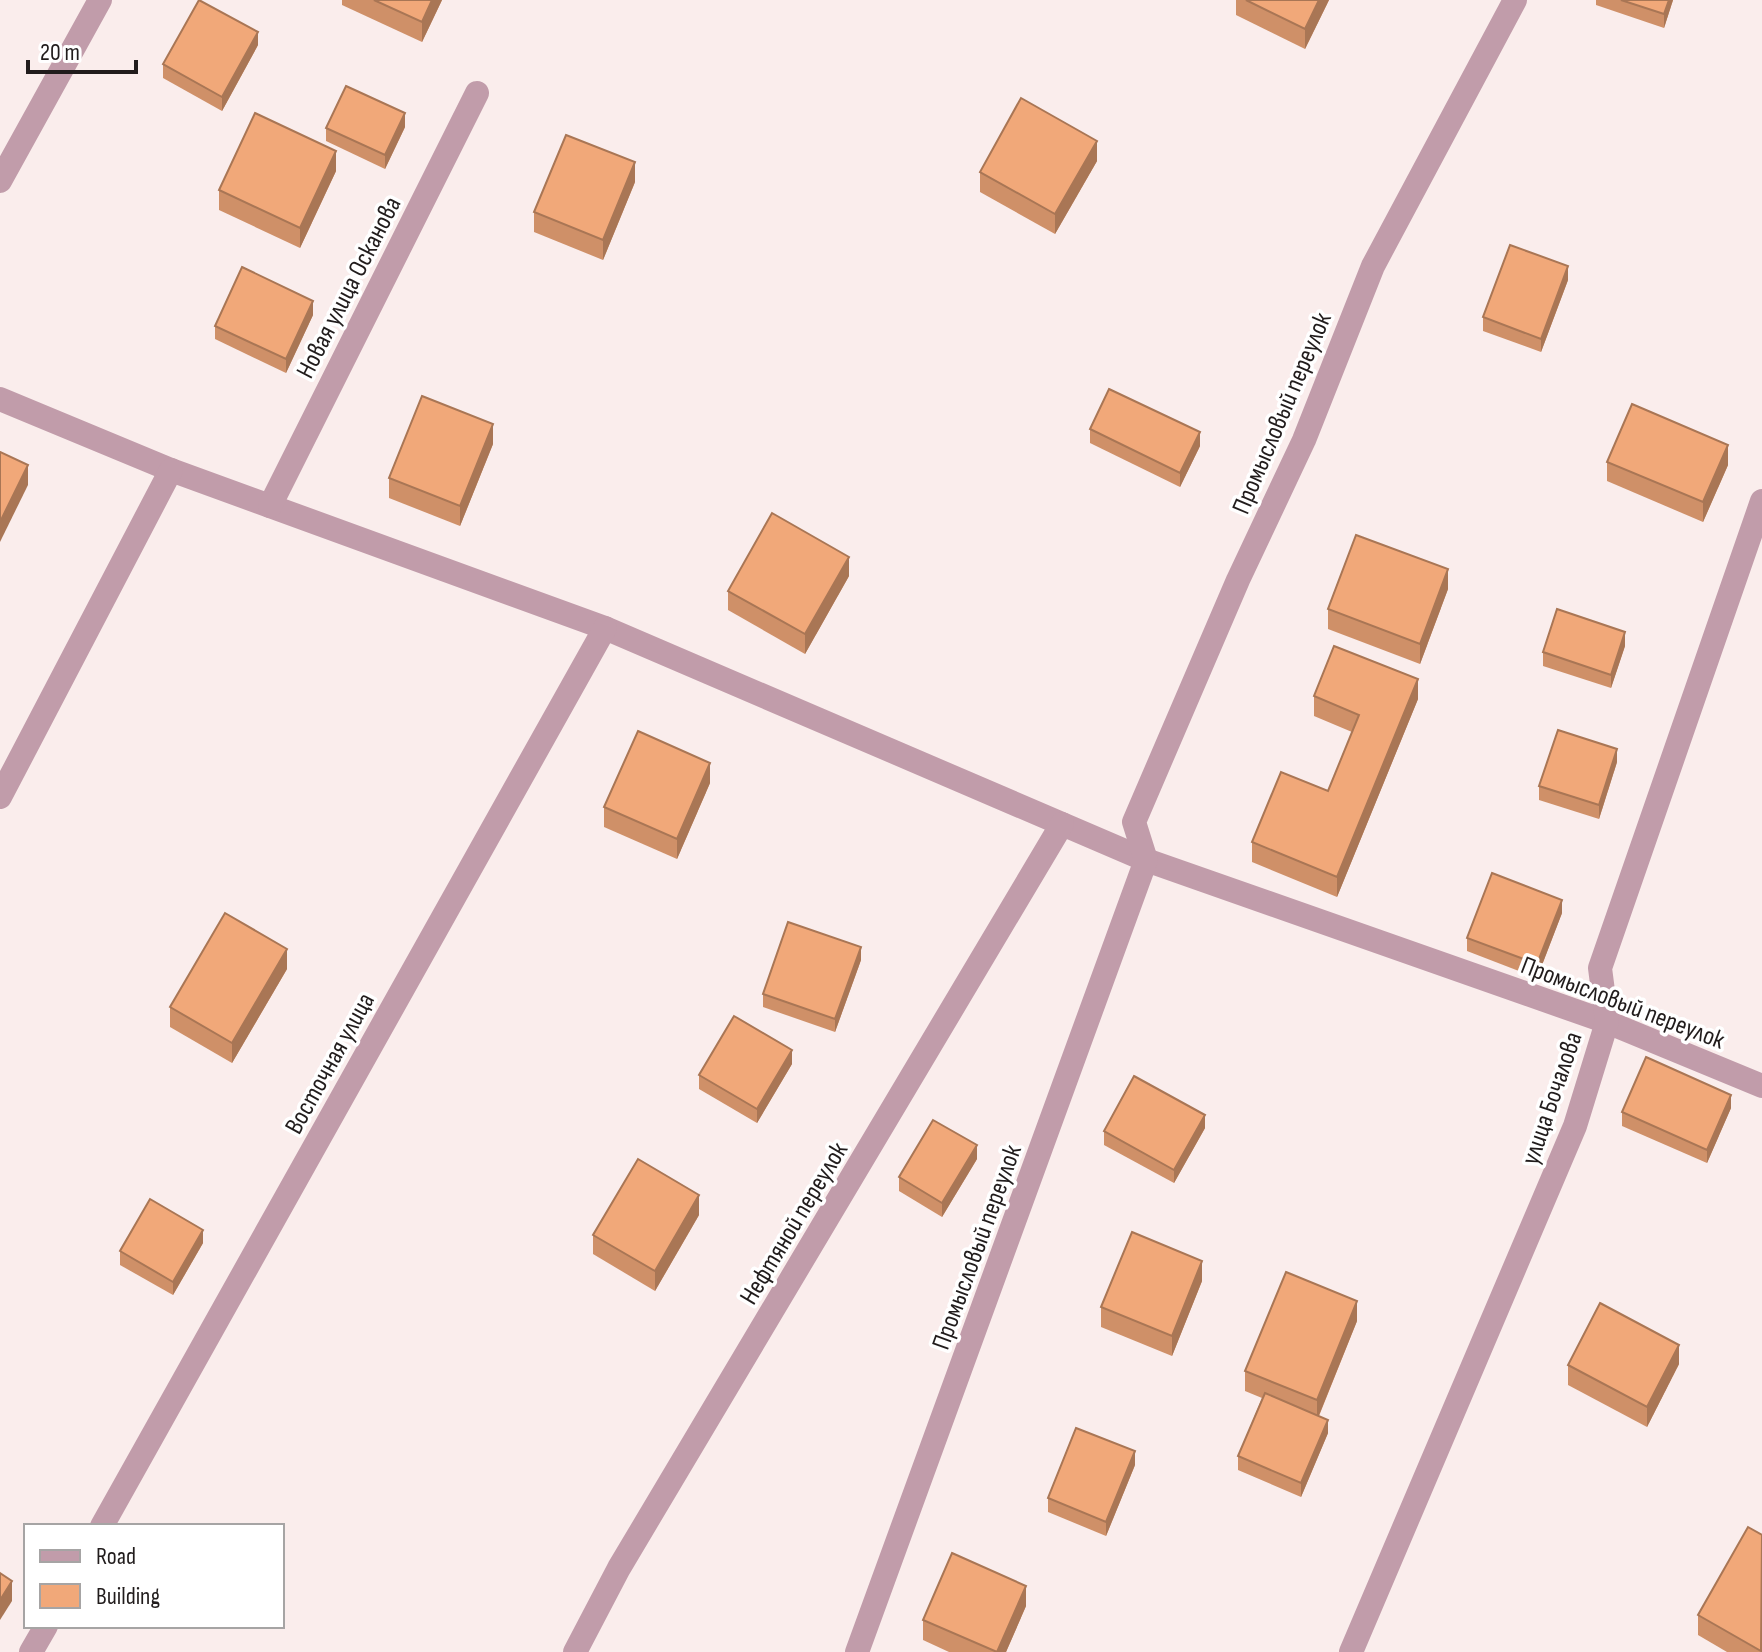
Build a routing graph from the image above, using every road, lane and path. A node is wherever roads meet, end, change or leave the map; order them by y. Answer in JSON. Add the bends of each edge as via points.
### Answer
{"nodes":[{"id":1,"x":100,"y":0,"type":"edge"},
{"id":2,"x":1515,"y":0,"type":"edge"},
{"id":3,"x":477,"y":93,"type":"dead end"},
{"id":4,"x":0,"y":181,"type":"edge"},
{"id":5,"x":0,"y":399,"type":"edge"},
{"id":6,"x":171,"y":470,"type":"junction"},
{"id":7,"x":1762,"y":501,"type":"edge"},
{"id":8,"x":270,"y":506,"type":"junction"},
{"id":9,"x":605,"y":628,"type":"junction"},
{"id":10,"x":0,"y":797,"type":"edge"},
{"id":11,"x":1062,"y":824,"type":"junction"},
{"id":12,"x":1146,"y":860,"type":"junction"},
{"id":13,"x":1607,"y":1022,"type":"junction"},
{"id":14,"x":1762,"y":1086,"type":"edge"},
{"id":15,"x":103,"y":1524,"type":"edge"},
{"id":16,"x":45,"y":1628,"type":"edge"},
{"id":17,"x":31,"y":1652,"type":"edge"},
{"id":18,"x":575,"y":1652,"type":"edge"},
{"id":19,"x":857,"y":1652,"type":"edge"},
{"id":20,"x":1351,"y":1652,"type":"edge"}],
"edges":[{"from":1,"to":4,"type":"street"},
{"from":2,"to":12,"type":"street","name":"Промысловый переулок","via":[[1373,266],[1304,440],[1134,822]]},
{"from":3,"to":8,"type":"street","name":"Новая улица Осканова"},
{"from":5,"to":6,"type":"street"},
{"from":6,"to":8,"type":"street"},
{"from":6,"to":10,"type":"street"},
{"from":7,"to":13,"type":"street","name":"улица Бочалова","via":[[1600,968]]},
{"from":8,"to":9,"type":"street"},
{"from":9,"to":11,"type":"street"},
{"from":9,"to":15,"type":"street","name":"Восточная улица"},
{"from":11,"to":12,"type":"street"},
{"from":11,"to":18,"type":"street","name":"Нефтяной переулок","via":[[619,1568]]},
{"from":12,"to":13,"type":"street","name":"Промысловый переулок"},
{"from":12,"to":19,"type":"street","name":"Промысловый переулок"},
{"from":13,"to":14,"type":"street","name":"Промысловый переулок"},
{"from":13,"to":20,"type":"street","name":"улица Бочалова","via":[[1575,1126]]},
{"from":16,"to":17,"type":"street"}]}
